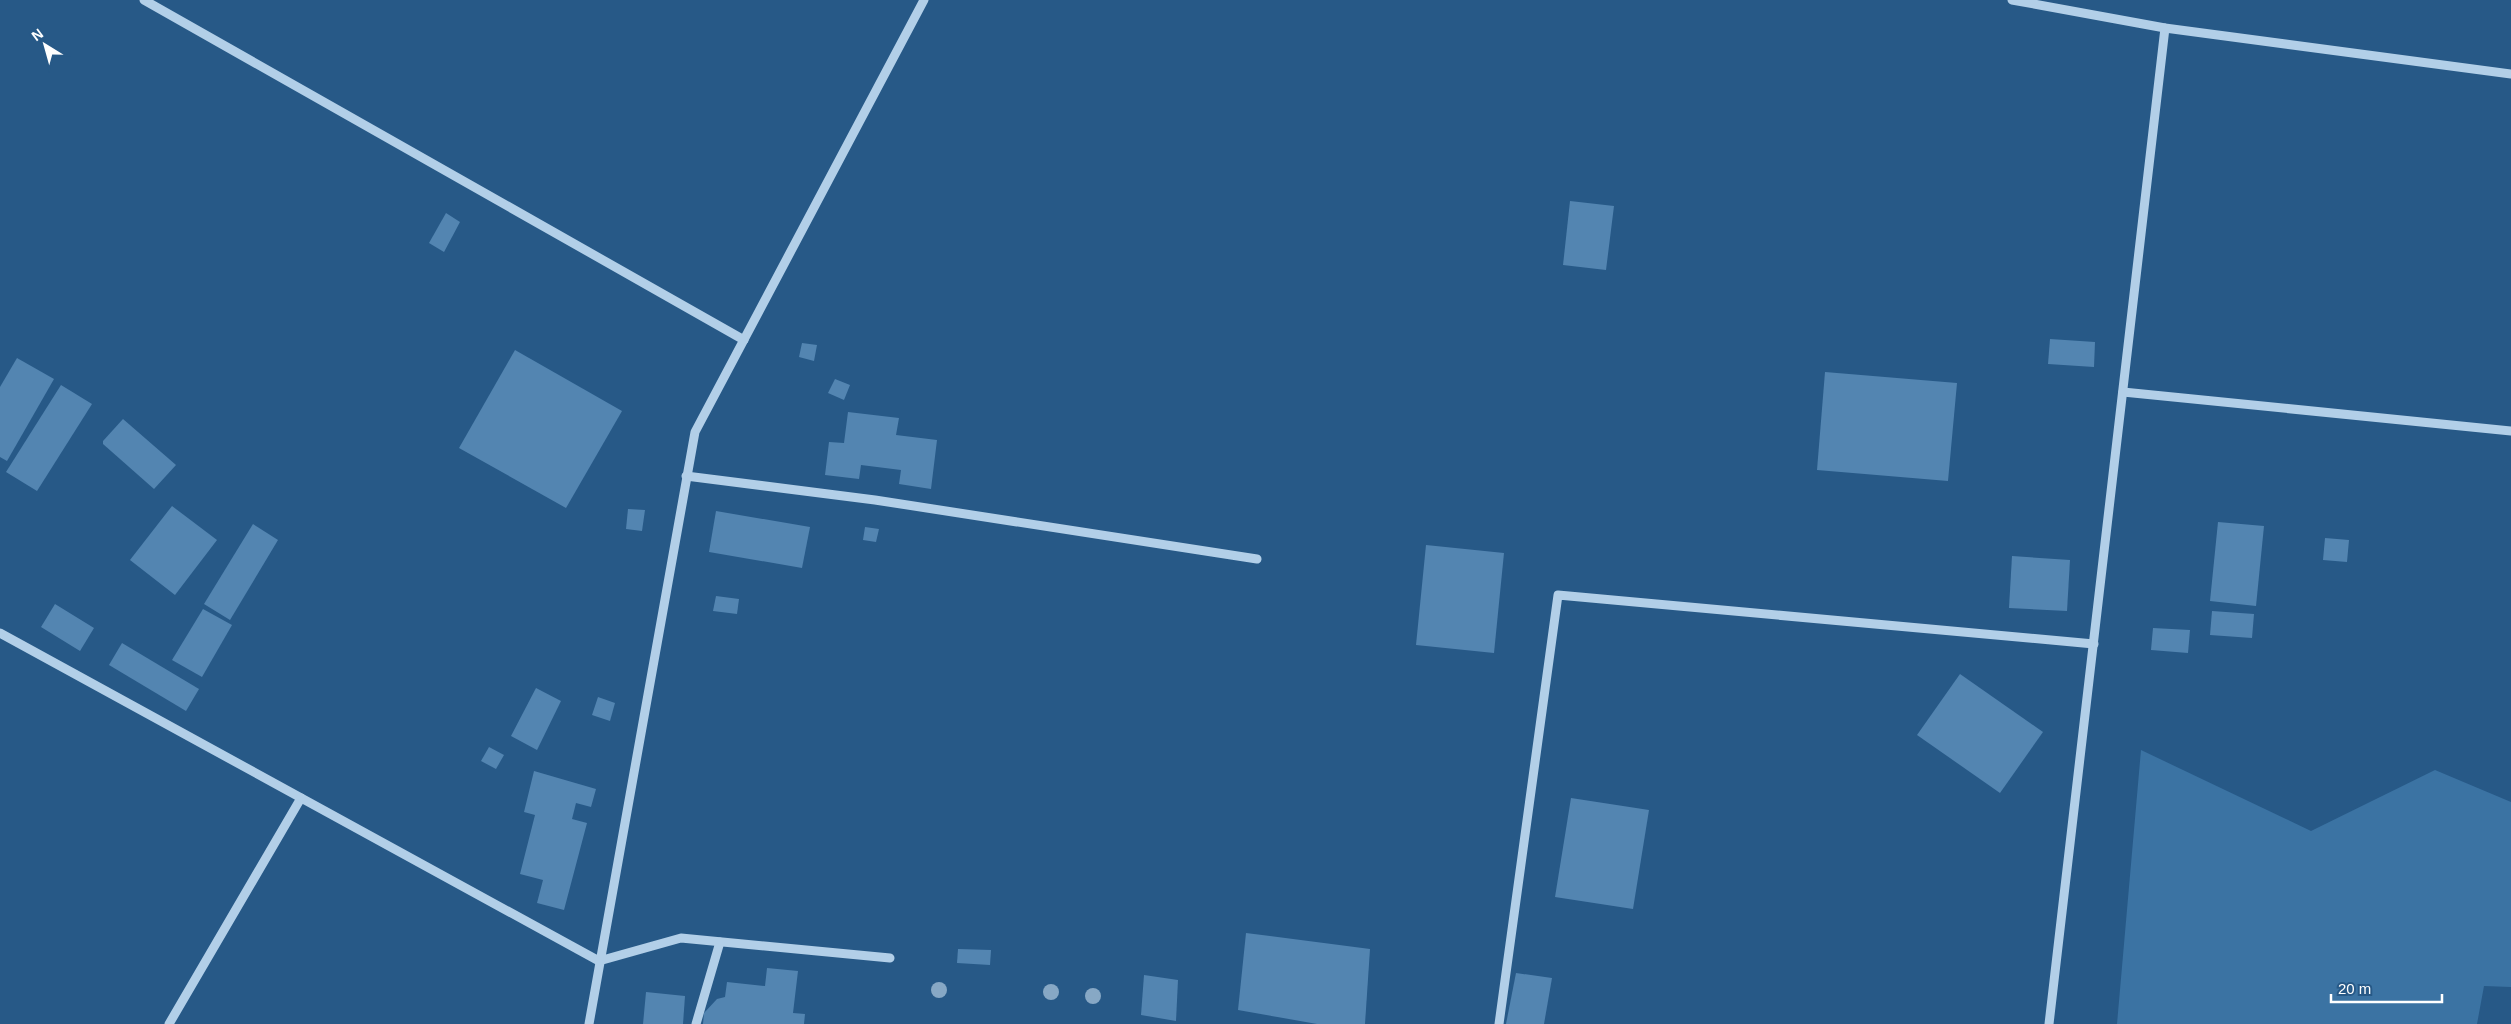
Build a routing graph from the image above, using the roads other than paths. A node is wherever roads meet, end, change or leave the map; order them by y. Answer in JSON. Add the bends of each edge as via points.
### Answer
{"nodes":[{"id":1,"x":144,"y":0,"type":"edge"},
{"id":2,"x":924,"y":0,"type":"edge"},
{"id":3,"x":2012,"y":0,"type":"edge"},
{"id":4,"x":2165,"y":28,"type":"junction"},
{"id":5,"x":2511,"y":74,"type":"edge"},
{"id":6,"x":744,"y":340,"type":"junction"},
{"id":7,"x":2123,"y":392,"type":"junction"},
{"id":8,"x":2511,"y":431,"type":"edge"},
{"id":9,"x":686,"y":476,"type":"junction"},
{"id":10,"x":1257,"y":560,"type":"dead end"},
{"id":11,"x":0,"y":633,"type":"edge"},
{"id":12,"x":2094,"y":644,"type":"junction"},
{"id":13,"x":301,"y":798,"type":"junction"},
{"id":14,"x":720,"y":942,"type":"junction"},
{"id":15,"x":890,"y":958,"type":"dead end"},
{"id":16,"x":599,"y":961,"type":"junction"},
{"id":17,"x":169,"y":1024,"type":"edge"},
{"id":18,"x":589,"y":1024,"type":"edge"},
{"id":19,"x":696,"y":1024,"type":"edge"},
{"id":20,"x":1499,"y":1024,"type":"edge"},
{"id":21,"x":2049,"y":1024,"type":"edge"}],
"edges":[{"from":1,"to":6,"type":"street"},
{"from":2,"to":6,"type":"street"},
{"from":3,"to":4,"type":"street"},
{"from":4,"to":5,"type":"street"},
{"from":4,"to":7,"type":"street"},
{"from":6,"to":9,"type":"street","via":[[695,432]]},
{"from":7,"to":8,"type":"street"},
{"from":7,"to":12,"type":"street"},
{"from":9,"to":10,"type":"street","via":[[875,500]]},
{"from":9,"to":16,"type":"street"},
{"from":11,"to":13,"type":"street"},
{"from":12,"to":20,"type":"street","via":[[1558,596]]},
{"from":12,"to":21,"type":"street"},
{"from":13,"to":16,"type":"street"},
{"from":13,"to":17,"type":"street"},
{"from":14,"to":15,"type":"street"},
{"from":14,"to":16,"type":"street","via":[[681,938]]},
{"from":14,"to":19,"type":"street"},
{"from":16,"to":18,"type":"street"}]}
